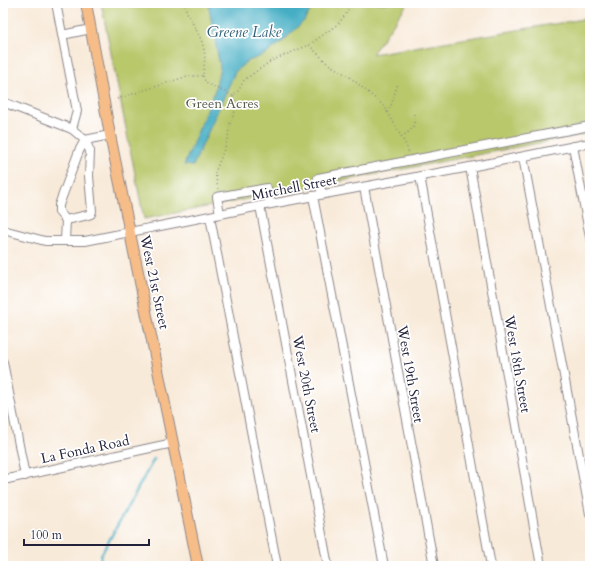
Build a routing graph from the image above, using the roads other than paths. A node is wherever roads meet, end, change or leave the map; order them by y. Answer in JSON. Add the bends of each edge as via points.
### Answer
{"nodes":[{"id":1,"x":56,"y":3,"type":"edge"},
{"id":2,"x":86,"y":3,"type":"edge"},
{"id":3,"x":91,"y":29,"type":"junction"},
{"id":4,"x":62,"y":35,"type":"junction"},
{"id":5,"x":3,"y":102,"type":"edge"},
{"id":6,"x":590,"y":126,"type":"edge"},
{"id":7,"x":72,"y":129,"type":"junction"},
{"id":8,"x":110,"y":134,"type":"junction"},
{"id":9,"x":85,"y":140,"type":"junction"},
{"id":10,"x":590,"y":143,"type":"edge"},
{"id":11,"x":573,"y":146,"type":"junction"},
{"id":12,"x":523,"y":157,"type":"junction"},
{"id":13,"x":470,"y":167,"type":"junction"},
{"id":14,"x":420,"y":176,"type":"junction"},
{"id":15,"x":364,"y":187,"type":"junction"},
{"id":16,"x":318,"y":195,"type":"junction"},
{"id":17,"x":270,"y":204,"type":"junction"},
{"id":18,"x":260,"y":206,"type":"junction"},
{"id":19,"x":220,"y":214,"type":"junction"},
{"id":20,"x":210,"y":217,"type":"junction"},
{"id":21,"x":66,"y":220,"type":"junction"},
{"id":22,"x":3,"y":230,"type":"edge"},
{"id":23,"x":130,"y":233,"type":"junction"},
{"id":24,"x":590,"y":237,"type":"edge"},
{"id":25,"x":65,"y":241,"type":"junction"},
{"id":26,"x":3,"y":362,"type":"edge"},
{"id":27,"x":173,"y":443,"type":"junction"},
{"id":28,"x":25,"y":476,"type":"junction"},
{"id":29,"x":3,"y":480,"type":"edge"},
{"id":30,"x":590,"y":514,"type":"edge"},
{"id":31,"x":198,"y":566,"type":"edge"},
{"id":32,"x":278,"y":566,"type":"edge"},
{"id":33,"x":328,"y":566,"type":"edge"},
{"id":34,"x":384,"y":566,"type":"edge"},
{"id":35,"x":434,"y":566,"type":"edge"},
{"id":36,"x":491,"y":566,"type":"edge"},
{"id":37,"x":541,"y":566,"type":"edge"}],
"edges":[{"from":1,"to":4,"type":"street"},
{"from":2,"to":3,"type":"main road","name":"West 21st Street"},
{"from":3,"to":4,"type":"street"},
{"from":3,"to":8,"type":"main road","name":"West 21st Street"},
{"from":4,"to":7,"type":"street","via":[[77,111]]},
{"from":5,"to":7,"type":"street"},
{"from":6,"to":16,"type":"street","via":[[318,178]]},
{"from":7,"to":9,"type":"street"},
{"from":8,"to":9,"type":"street"},
{"from":8,"to":23,"type":"main road","name":"West 21st Street"},
{"from":9,"to":21,"type":"street","via":[[59,205],[59,212]]},
{"from":9,"to":21,"type":"street","via":[[90,150],[92,211],[91,214]]},
{"from":10,"to":11,"type":"street","name":"Mitchell Street"},
{"from":11,"to":12,"type":"street","name":"Mitchell Street"},
{"from":11,"to":24,"type":"street"},
{"from":12,"to":13,"type":"street","name":"Mitchell Street"},
{"from":12,"to":30,"type":"street"},
{"from":13,"to":14,"type":"street","name":"Mitchell Street"},
{"from":13,"to":37,"type":"street","name":"West 18th Street"},
{"from":14,"to":15,"type":"street","name":"Mitchell Street"},
{"from":14,"to":36,"type":"street"},
{"from":15,"to":16,"type":"street","name":"Mitchell Street"},
{"from":15,"to":35,"type":"street","name":"West 19th Street"},
{"from":16,"to":17,"type":"street","name":"Mitchell Street"},
{"from":16,"to":34,"type":"street"},
{"from":17,"to":18,"type":"street","name":"Mitchell Street"},
{"from":17,"to":19,"type":"street","via":[[267,188],[217,197]]},
{"from":18,"to":19,"type":"street","name":"Mitchell Street"},
{"from":18,"to":33,"type":"street","name":"West 20th Street"},
{"from":19,"to":20,"type":"street","name":"Mitchell Street"},
{"from":20,"to":23,"type":"street","name":"Mitchell Street"},
{"from":20,"to":32,"type":"street"},
{"from":21,"to":25,"type":"street"},
{"from":22,"to":25,"type":"street","name":"Mitchell Street","via":[[45,241]]},
{"from":23,"to":25,"type":"street","name":"Mitchell Street","via":[[84,242]]},
{"from":23,"to":27,"type":"main road","name":"West 21st Street"},
{"from":26,"to":28,"type":"street"},
{"from":27,"to":28,"type":"street","name":"La Fonda Road"},
{"from":27,"to":31,"type":"main road","name":"West 21st Street"},
{"from":28,"to":29,"type":"street","name":"La Fonda Road"}]}
